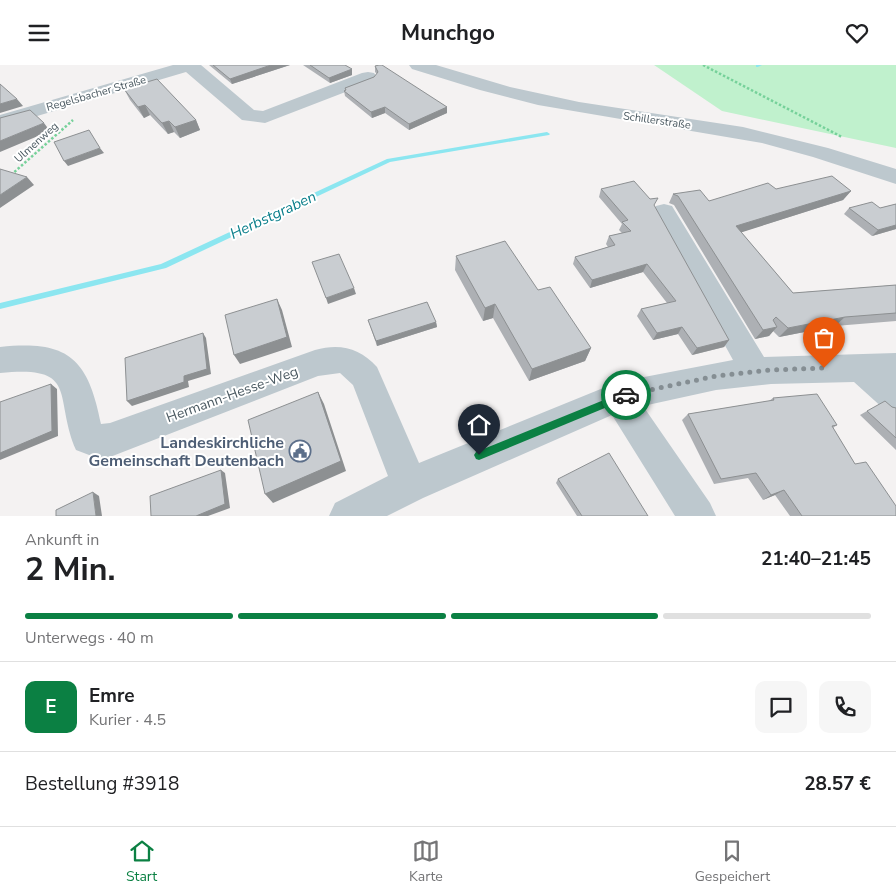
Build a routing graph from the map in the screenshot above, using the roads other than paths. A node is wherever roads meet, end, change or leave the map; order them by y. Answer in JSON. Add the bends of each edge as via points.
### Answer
{"nodes":[{"id":1,"x":190,"y":65,"type":"edge"},
{"id":2,"x":418,"y":65,"type":"edge"},
{"id":3,"x":368,"y":77,"type":"edge"},
{"id":4,"x":0,"y":121,"type":"edge"},
{"id":5,"x":896,"y":177,"type":"edge"},
{"id":6,"x":664,"y":212,"type":"dead end"},
{"id":7,"x":0,"y":360,"type":"edge"},
{"id":8,"x":860,"y":367,"type":"junction"},
{"id":9,"x":896,"y":367,"type":"edge"},
{"id":10,"x":756,"y":372,"type":"junction"},
{"id":11,"x":618,"y":397,"type":"junction"},
{"id":12,"x":896,"y":399,"type":"edge"},
{"id":13,"x":410,"y":485,"type":"junction"},
{"id":14,"x":348,"y":516,"type":"edge"},
{"id":15,"x":697,"y":516,"type":"edge"}],
"edges":[{"from":1,"to":3,"type":"street","via":[[249,116],[265,117]]},
{"from":1,"to":4,"type":"street","name":"Regelsbacher Straße"},
{"from":2,"to":5,"type":"street","name":"Schillerstraße","via":[[554,103],[744,133]]},
{"from":6,"to":10,"type":"street"},
{"from":7,"to":13,"type":"street","name":"Hermann-Hesse-Weg","via":[[22,357],[46,359],[62,368],[75,385],[88,438],[97,441],[110,440],[315,363],[330,359],[350,362],[357,365],[366,377]]},
{"from":8,"to":9,"type":"street"},
{"from":8,"to":10,"type":"street"},
{"from":8,"to":12,"type":"street"},
{"from":10,"to":11,"type":"street","via":[[716,376]]},
{"from":11,"to":13,"type":"street"},
{"from":11,"to":15,"type":"street"},
{"from":13,"to":14,"type":"street"}]}
